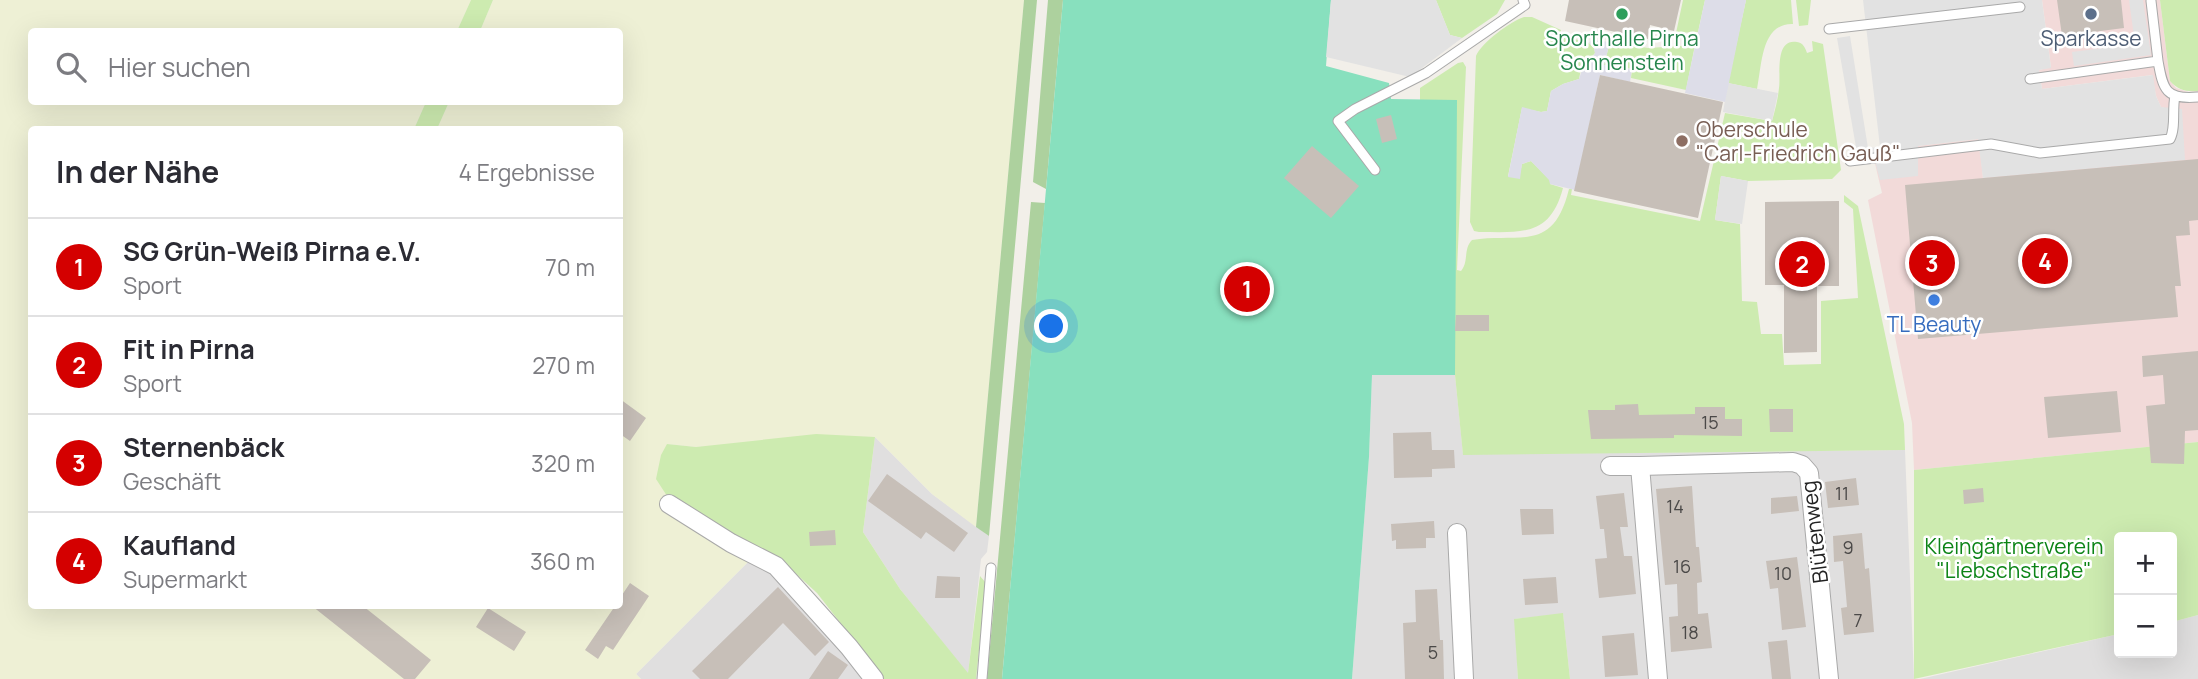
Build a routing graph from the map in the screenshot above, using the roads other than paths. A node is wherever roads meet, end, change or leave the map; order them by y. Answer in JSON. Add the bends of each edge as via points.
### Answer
{"nodes":[{"id":1,"x":1523,"y":0,"type":"edge"},
{"id":2,"x":2151,"y":1,"type":"edge"},
{"id":3,"x":2020,"y":7,"type":"dead end"},
{"id":4,"x":1829,"y":29,"type":"dead end"},
{"id":5,"x":2158,"y":61,"type":"junction"},
{"id":6,"x":2030,"y":79,"type":"dead end"},
{"id":7,"x":2175,"y":96,"type":"junction"},
{"id":8,"x":2198,"y":97,"type":"edge"},
{"id":9,"x":1850,"y":161,"type":"dead end"},
{"id":10,"x":1376,"y":170,"type":"dead end"},
{"id":11,"x":1610,"y":466,"type":"dead end"},
{"id":12,"x":1640,"y":466,"type":"junction"},
{"id":13,"x":669,"y":503,"type":"dead end"},
{"id":14,"x":1457,"y":533,"type":"dead end"},
{"id":15,"x":992,"y":568,"type":"dead end"},
{"id":16,"x":874,"y":679,"type":"edge"},
{"id":17,"x":982,"y":679,"type":"edge"},
{"id":18,"x":1464,"y":679,"type":"edge"},
{"id":19,"x":1658,"y":679,"type":"edge"},
{"id":20,"x":1829,"y":679,"type":"edge"}],
"edges":[{"from":1,"to":10,"type":"lane","via":[[1525,5],[1426,73],[1338,121]]},
{"from":2,"to":5,"type":"lane"},
{"from":3,"to":4,"type":"lane"},
{"from":5,"to":6,"type":"lane"},
{"from":5,"to":7,"type":"lane","via":[[2162,85]]},
{"from":7,"to":8,"type":"lane"},
{"from":7,"to":9,"type":"lane","via":[[2169,139],[2040,153],[1991,144]]},
{"from":11,"to":12,"type":"street","name":"Blütenweg"},
{"from":12,"to":19,"type":"street"},
{"from":12,"to":20,"type":"street","name":"Blütenweg","via":[[1802,465],[1811,483]]},
{"from":13,"to":16,"type":"street","via":[[776,566]]},
{"from":14,"to":18,"type":"street"},
{"from":15,"to":17,"type":"lane"}]}
